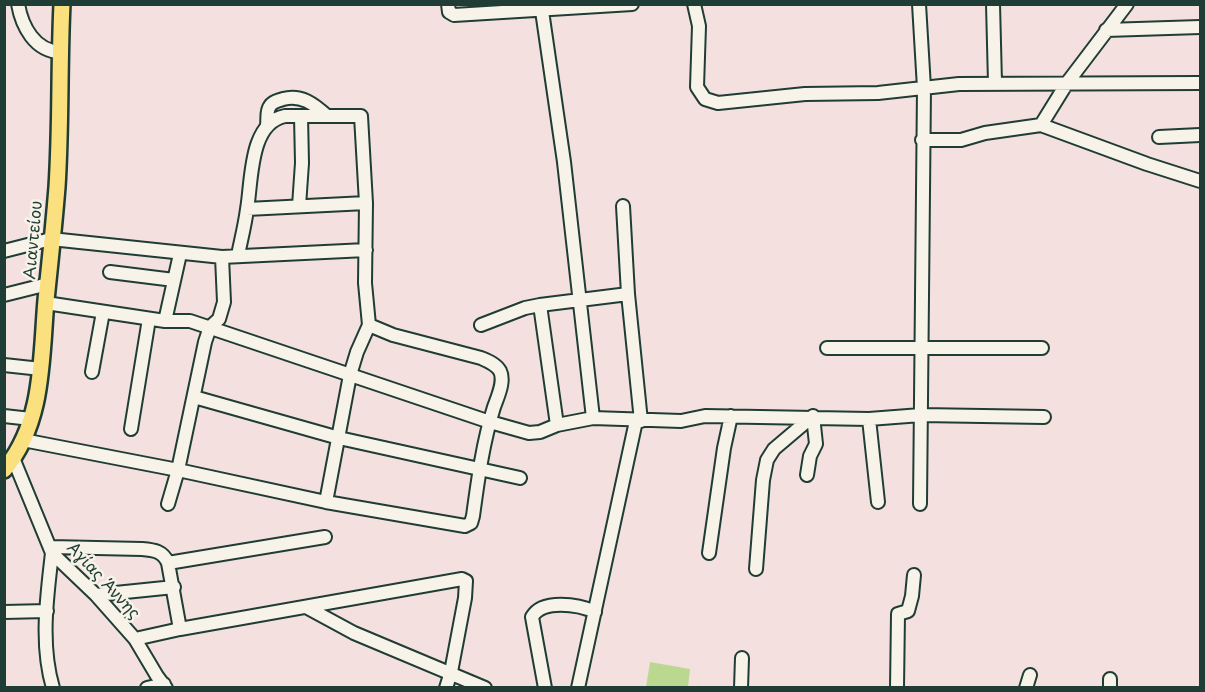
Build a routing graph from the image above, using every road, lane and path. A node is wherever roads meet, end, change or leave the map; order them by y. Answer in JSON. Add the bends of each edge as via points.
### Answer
{"nodes":[{"id":1,"x":18,"y":4,"type":"edge"},
{"id":2,"x":62,"y":4,"type":"edge"},
{"id":3,"x":448,"y":4,"type":"edge"},
{"id":4,"x":632,"y":4,"type":"edge"},
{"id":5,"x":694,"y":4,"type":"edge"},
{"id":6,"x":919,"y":4,"type":"edge"},
{"id":7,"x":993,"y":4,"type":"edge"},
{"id":8,"x":1127,"y":4,"type":"edge"},
{"id":9,"x":541,"y":7,"type":"edge"},
{"id":10,"x":1200,"y":27,"type":"edge"},
{"id":11,"x":1106,"y":30,"type":"junction"},
{"id":12,"x":60,"y":52,"type":"junction"},
{"id":13,"x":1200,"y":82,"type":"edge"},
{"id":14,"x":995,"y":83,"type":"junction"},
{"id":15,"x":1067,"y":84,"type":"junction"},
{"id":16,"x":924,"y":88,"type":"junction"},
{"id":17,"x":301,"y":116,"type":"junction"},
{"id":18,"x":327,"y":116,"type":"junction"},
{"id":19,"x":267,"y":125,"type":"junction"},
{"id":20,"x":1041,"y":125,"type":"junction"},
{"id":21,"x":1200,"y":135,"type":"edge"},
{"id":22,"x":1159,"y":137,"type":"dead end"},
{"id":23,"x":922,"y":140,"type":"junction"},
{"id":24,"x":1200,"y":181,"type":"edge"},
{"id":25,"x":366,"y":203,"type":"junction"},
{"id":26,"x":299,"y":206,"type":"junction"},
{"id":27,"x":623,"y":206,"type":"dead end"},
{"id":28,"x":247,"y":209,"type":"junction"},
{"id":29,"x":51,"y":239,"type":"junction"},
{"id":30,"x":366,"y":250,"type":"junction"},
{"id":31,"x":4,"y":251,"type":"edge"},
{"id":32,"x":180,"y":254,"type":"junction"},
{"id":33,"x":238,"y":255,"type":"junction"},
{"id":34,"x":222,"y":257,"type":"junction"},
{"id":35,"x":110,"y":272,"type":"dead end"},
{"id":36,"x":174,"y":280,"type":"junction"},
{"id":37,"x":48,"y":284,"type":"junction"},
{"id":38,"x":4,"y":294,"type":"edge"},
{"id":39,"x":628,"y":294,"type":"junction"},
{"id":40,"x":581,"y":299,"type":"junction"},
{"id":41,"x":46,"y":303,"type":"junction"},
{"id":42,"x":540,"y":305,"type":"junction"},
{"id":43,"x":103,"y":312,"type":"junction"},
{"id":44,"x":149,"y":319,"type":"junction"},
{"id":45,"x":165,"y":321,"type":"junction"},
{"id":46,"x":369,"y":325,"type":"junction"},
{"id":47,"x":481,"y":325,"type":"dead end"},
{"id":48,"x":210,"y":327,"type":"junction"},
{"id":49,"x":827,"y":348,"type":"dead end"},
{"id":50,"x":921,"y":348,"type":"junction"},
{"id":51,"x":1042,"y":348,"type":"dead end"},
{"id":52,"x":4,"y":365,"type":"edge"},
{"id":53,"x":41,"y":369,"type":"junction"},
{"id":54,"x":92,"y":372,"type":"dead end"},
{"id":55,"x":350,"y":375,"type":"junction"},
{"id":56,"x":194,"y":397,"type":"junction"},
{"id":57,"x":921,"y":415,"type":"junction"},
{"id":58,"x":4,"y":416,"type":"edge"},
{"id":59,"x":731,"y":416,"type":"junction"},
{"id":60,"x":813,"y":416,"type":"junction"},
{"id":61,"x":1044,"y":417,"type":"dead end"},
{"id":62,"x":593,"y":418,"type":"junction"},
{"id":63,"x":32,"y":419,"type":"junction"},
{"id":64,"x":869,"y":419,"type":"junction"},
{"id":65,"x":638,"y":421,"type":"junction"},
{"id":66,"x":490,"y":422,"type":"junction"},
{"id":67,"x":557,"y":425,"type":"junction"},
{"id":68,"x":131,"y":429,"type":"dead end"},
{"id":69,"x":339,"y":438,"type":"junction"},
{"id":70,"x":23,"y":440,"type":"junction"},
{"id":71,"x":9,"y":464,"type":"edge"},
{"id":72,"x":479,"y":468,"type":"junction"},
{"id":73,"x":178,"y":470,"type":"junction"},
{"id":74,"x":807,"y":475,"type":"dead end"},
{"id":75,"x":520,"y":478,"type":"dead end"},
{"id":76,"x":326,"y":502,"type":"junction"},
{"id":77,"x":878,"y":502,"type":"dead end"},
{"id":78,"x":168,"y":504,"type":"dead end"},
{"id":79,"x":920,"y":504,"type":"dead end"},
{"id":80,"x":325,"y":537,"type":"dead end"},
{"id":81,"x":52,"y":550,"type":"junction"},
{"id":82,"x":709,"y":554,"type":"dead end"},
{"id":83,"x":168,"y":563,"type":"junction"},
{"id":84,"x":756,"y":569,"type":"dead end"},
{"id":85,"x":914,"y":575,"type":"dead end"},
{"id":86,"x":174,"y":587,"type":"junction"},
{"id":87,"x":96,"y":595,"type":"junction"},
{"id":88,"x":306,"y":607,"type":"junction"},
{"id":89,"x":47,"y":611,"type":"junction"},
{"id":90,"x":4,"y":612,"type":"edge"},
{"id":91,"x":595,"y":612,"type":"junction"},
{"id":92,"x":180,"y":629,"type":"junction"},
{"id":93,"x":135,"y":639,"type":"junction"},
{"id":94,"x":742,"y":658,"type":"dead end"},
{"id":95,"x":451,"y":672,"type":"junction"},
{"id":96,"x":1030,"y":675,"type":"dead end"},
{"id":97,"x":165,"y":686,"type":"edge"},
{"id":98,"x":53,"y":687,"type":"edge"},
{"id":99,"x":147,"y":687,"type":"edge"},
{"id":100,"x":446,"y":687,"type":"edge"},
{"id":101,"x":486,"y":687,"type":"edge"},
{"id":102,"x":545,"y":687,"type":"edge"},
{"id":103,"x":578,"y":687,"type":"edge"},
{"id":104,"x":741,"y":687,"type":"edge"},
{"id":105,"x":897,"y":687,"type":"edge"},
{"id":106,"x":1026,"y":687,"type":"edge"}],
"edges":[{"from":1,"to":12,"type":"street","via":[[31,36],[47,51]]},
{"from":2,"to":12,"type":"main road","name":"Αιαντείου"},
{"from":3,"to":9,"type":"street","via":[[454,15]]},
{"from":4,"to":9,"type":"street"},
{"from":5,"to":16,"type":"street","via":[[699,26],[697,87],[705,99],[718,103]]},
{"from":6,"to":16,"type":"street"},
{"from":7,"to":14,"type":"street"},
{"from":8,"to":11,"type":"street"},
{"from":9,"to":40,"type":"street"},
{"from":10,"to":11,"type":"street"},
{"from":11,"to":15,"type":"street"},
{"from":12,"to":29,"type":"main road","name":"Αιαντείου","via":[[57,186]]},
{"from":13,"to":15,"type":"street"},
{"from":14,"to":15,"type":"street"},
{"from":14,"to":16,"type":"street"},
{"from":15,"to":20,"type":"street"},
{"from":16,"to":23,"type":"street"},
{"from":17,"to":18,"type":"street"},
{"from":17,"to":19,"type":"street","via":[[276,118]]},
{"from":17,"to":26,"type":"street"},
{"from":18,"to":19,"type":"street","via":[[302,98],[290,98],[268,107]]},
{"from":18,"to":25,"type":"street","via":[[361,116]]},
{"from":19,"to":28,"type":"street","via":[[253,161]]},
{"from":20,"to":23,"type":"street","via":[[961,140]]},
{"from":20,"to":24,"type":"street"},
{"from":21,"to":22,"type":"street"},
{"from":23,"to":50,"type":"street"},
{"from":25,"to":26,"type":"street"},
{"from":25,"to":30,"type":"street"},
{"from":26,"to":28,"type":"street"},
{"from":27,"to":39,"type":"street"},
{"from":28,"to":33,"type":"street"},
{"from":29,"to":31,"type":"street"},
{"from":29,"to":32,"type":"street"},
{"from":29,"to":37,"type":"main road","name":"Αιαντείου"},
{"from":30,"to":33,"type":"street"},
{"from":30,"to":46,"type":"street"},
{"from":32,"to":34,"type":"street"},
{"from":32,"to":36,"type":"street"},
{"from":33,"to":34,"type":"street"},
{"from":34,"to":48,"type":"street","via":[[224,302],[219,319]]},
{"from":35,"to":36,"type":"street"},
{"from":36,"to":45,"type":"street"},
{"from":37,"to":38,"type":"street"},
{"from":37,"to":41,"type":"main road","name":"Αιαντείου"},
{"from":39,"to":40,"type":"street"},
{"from":39,"to":65,"type":"street"},
{"from":40,"to":42,"type":"street"},
{"from":40,"to":62,"type":"street"},
{"from":41,"to":43,"type":"street"},
{"from":41,"to":53,"type":"main road","name":"Αιαντείου"},
{"from":42,"to":47,"type":"street"},
{"from":42,"to":67,"type":"street"},
{"from":43,"to":44,"type":"street"},
{"from":43,"to":54,"type":"street"},
{"from":44,"to":45,"type":"street"},
{"from":44,"to":68,"type":"street"},
{"from":45,"to":48,"type":"street","via":[[190,321]]},
{"from":46,"to":55,"type":"street"},
{"from":46,"to":66,"type":"street","via":[[494,364],[502,379]]},
{"from":48,"to":55,"type":"street"},
{"from":48,"to":56,"type":"street"},
{"from":49,"to":50,"type":"street"},
{"from":50,"to":51,"type":"street"},
{"from":50,"to":57,"type":"street"},
{"from":52,"to":53,"type":"street"},
{"from":53,"to":63,"type":"main road","name":"Αιαντείου"},
{"from":55,"to":66,"type":"street"},
{"from":55,"to":69,"type":"street"},
{"from":56,"to":69,"type":"street"},
{"from":56,"to":73,"type":"street"},
{"from":57,"to":61,"type":"street"},
{"from":57,"to":64,"type":"street"},
{"from":57,"to":79,"type":"street"},
{"from":58,"to":63,"type":"street"},
{"from":59,"to":60,"type":"street"},
{"from":59,"to":65,"type":"street"},
{"from":59,"to":82,"type":"street"},
{"from":60,"to":64,"type":"street"},
{"from":60,"to":74,"type":"street","via":[[816,444]]},
{"from":60,"to":84,"type":"street","via":[[774,449],[767,460]]},
{"from":62,"to":65,"type":"street"},
{"from":62,"to":67,"type":"street"},
{"from":63,"to":70,"type":"main road","name":"Αιαντείου"},
{"from":64,"to":77,"type":"street"},
{"from":65,"to":91,"type":"street"},
{"from":66,"to":67,"type":"street","via":[[529,433]]},
{"from":66,"to":72,"type":"street"},
{"from":69,"to":72,"type":"street"},
{"from":69,"to":76,"type":"street"},
{"from":70,"to":71,"type":"main road","name":"Αιαντείου"},
{"from":70,"to":73,"type":"street"},
{"from":71,"to":81,"type":"street","name":"Αγίας Άννης"},
{"from":72,"to":75,"type":"street"},
{"from":72,"to":76,"type":"street","via":[[473,516],[465,526]]},
{"from":73,"to":76,"type":"street"},
{"from":73,"to":78,"type":"street"},
{"from":80,"to":83,"type":"street"},
{"from":81,"to":83,"type":"street","via":[[156,550]]},
{"from":81,"to":87,"type":"street","name":"Αγίας Άννης"},
{"from":81,"to":89,"type":"street"},
{"from":83,"to":86,"type":"street"},
{"from":85,"to":105,"type":"street","via":[[908,611],[898,614]]},
{"from":86,"to":87,"type":"street"},
{"from":86,"to":92,"type":"street"},
{"from":87,"to":93,"type":"street","name":"Αγίας Άννης"},
{"from":88,"to":92,"type":"street"},
{"from":88,"to":95,"type":"street","via":[[354,633]]},
{"from":88,"to":95,"type":"street","via":[[462,579],[467,586]]},
{"from":89,"to":90,"type":"street"},
{"from":89,"to":98,"type":"street","via":[[46,661]]},
{"from":91,"to":102,"type":"street","via":[[544,606],[532,617]]},
{"from":91,"to":103,"type":"street"},
{"from":92,"to":93,"type":"street"},
{"from":93,"to":97,"type":"street","name":"Αγίας Άννης"},
{"from":94,"to":104,"type":"street"},
{"from":95,"to":100,"type":"street"},
{"from":95,"to":101,"type":"street"},
{"from":96,"to":106,"type":"street"},
{"from":97,"to":99,"type":"street"}]}
